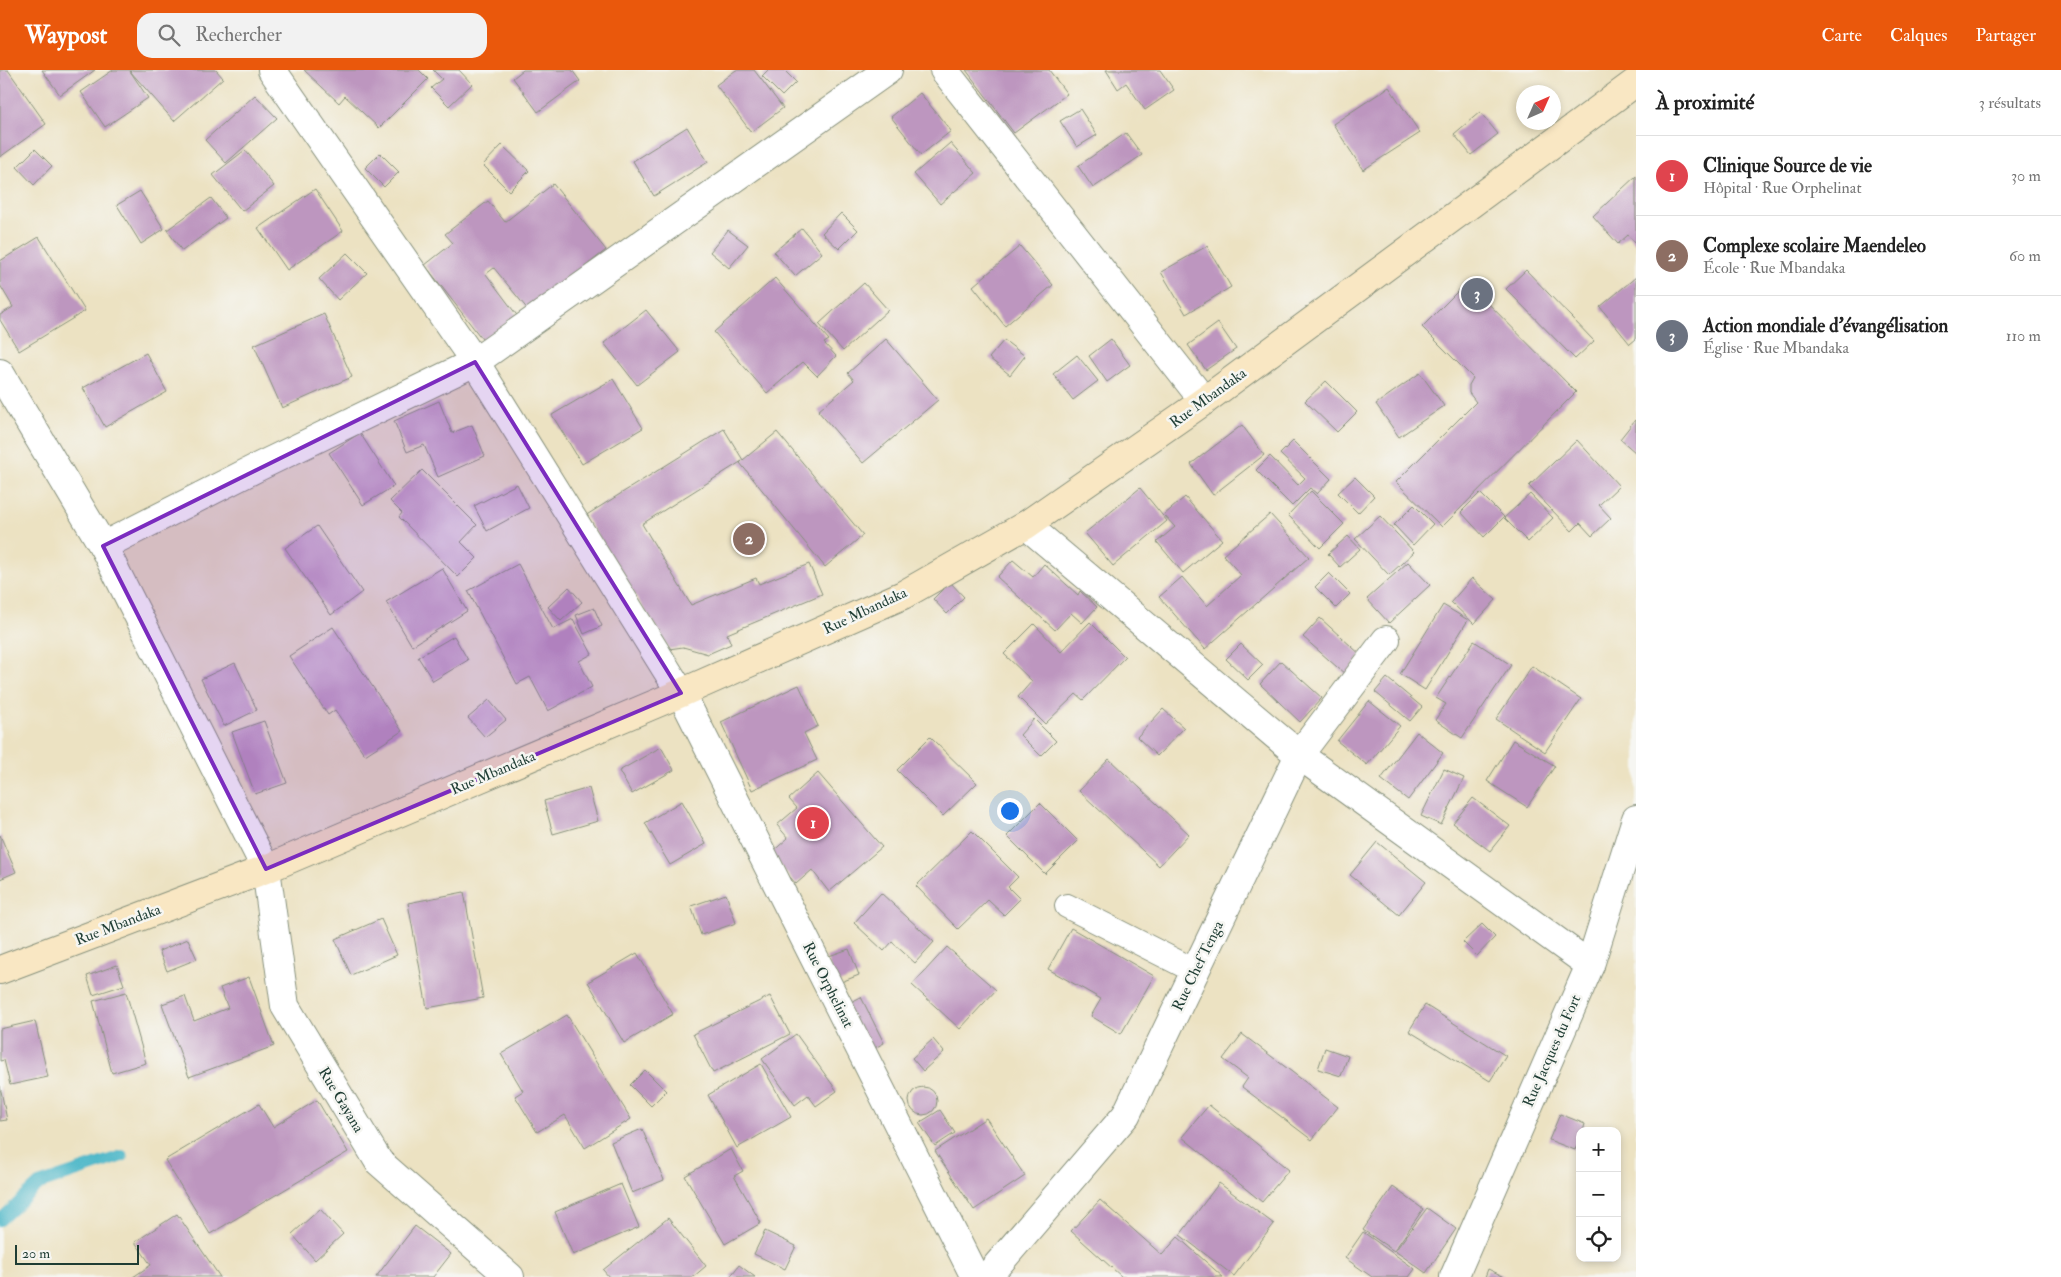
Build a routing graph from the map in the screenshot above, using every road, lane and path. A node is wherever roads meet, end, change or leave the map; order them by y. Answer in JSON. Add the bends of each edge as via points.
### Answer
{"nodes":[{"id":1,"x":272,"y":70,"type":"edge"},
{"id":2,"x":888,"y":70,"type":"edge"},
{"id":3,"x":944,"y":70,"type":"edge"},
{"id":4,"x":1636,"y":82,"type":"edge"},
{"id":5,"x":475,"y":362,"type":"junction"},
{"id":6,"x":0,"y":372,"type":"edge"},
{"id":7,"x":1204,"y":401,"type":"junction"},
{"id":8,"x":1026,"y":525,"type":"junction"},
{"id":9,"x":103,"y":546,"type":"junction"},
{"id":10,"x":1386,"y":640,"type":"dead end"},
{"id":11,"x":681,"y":693,"type":"junction"},
{"id":12,"x":1299,"y":754,"type":"junction"},
{"id":13,"x":1636,"y":819,"type":"edge"},
{"id":14,"x":266,"y":869,"type":"junction"},
{"id":15,"x":1067,"y":906,"type":"dead end"},
{"id":16,"x":1590,"y":965,"type":"junction"},
{"id":17,"x":0,"y":970,"type":"edge"},
{"id":18,"x":1195,"y":971,"type":"junction"},
{"id":19,"x":510,"y":1277,"type":"edge"},
{"id":20,"x":975,"y":1277,"type":"edge"},
{"id":21,"x":987,"y":1277,"type":"edge"},
{"id":22,"x":1454,"y":1277,"type":"edge"}],
"edges":[{"from":1,"to":5,"type":"street","name":"Rue Orphelinat"},
{"from":2,"to":5,"type":"street"},
{"from":3,"to":7,"type":"street"},
{"from":4,"to":7,"type":"street","name":"Rue Mbandaka"},
{"from":5,"to":9,"type":"street"},
{"from":5,"to":11,"type":"street","name":"Rue Orphelinat"},
{"from":6,"to":9,"type":"street","name":"Rue Gayana"},
{"from":7,"to":8,"type":"street","name":"Rue Mbandaka"},
{"from":8,"to":11,"type":"street","name":"Rue Mbandaka","via":[[903,594]]},
{"from":8,"to":12,"type":"street"},
{"from":9,"to":14,"type":"street","name":"Rue Gayana"},
{"from":10,"to":12,"type":"street","name":"Rue Chef Tenga"},
{"from":11,"to":14,"type":"street","name":"Rue Mbandaka"},
{"from":11,"to":20,"type":"street","name":"Rue Orphelinat"},
{"from":12,"to":16,"type":"street"},
{"from":12,"to":18,"type":"street","name":"Rue Chef Tenga"},
{"from":13,"to":16,"type":"street","name":"Rue Jacques du Fort"},
{"from":14,"to":17,"type":"street","name":"Rue Mbandaka"},
{"from":14,"to":19,"type":"street","name":"Rue Gayana","via":[[285,1006],[379,1162]]},
{"from":15,"to":18,"type":"lane"},
{"from":16,"to":22,"type":"street","name":"Rue Jacques du Fort"},
{"from":18,"to":21,"type":"street","name":"Rue Chef Tenga","via":[[1126,1115]]}]}
